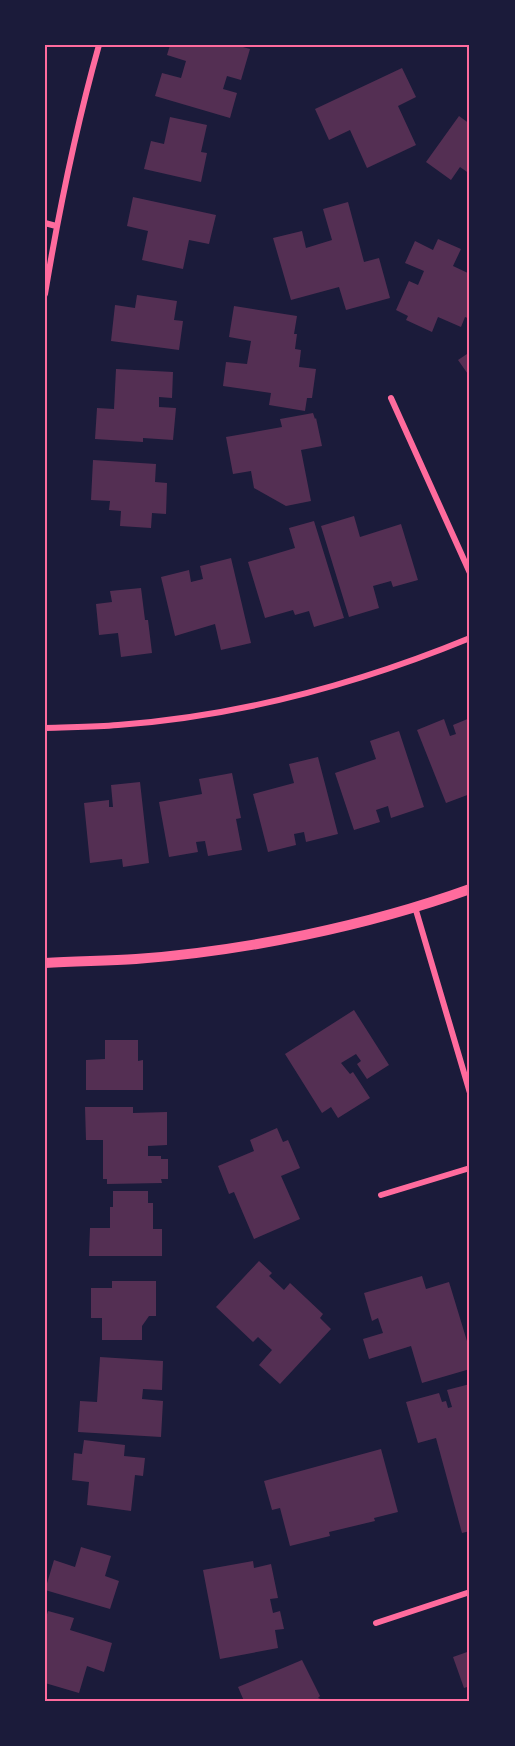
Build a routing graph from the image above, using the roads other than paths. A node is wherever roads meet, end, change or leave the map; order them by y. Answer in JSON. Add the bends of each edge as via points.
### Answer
{"nodes":[{"id":1,"x":99,"y":45,"type":"edge"},
{"id":2,"x":45,"y":223,"type":"edge"},
{"id":3,"x":56,"y":226,"type":"junction"},
{"id":4,"x":45,"y":294,"type":"edge"},
{"id":5,"x":391,"y":398,"type":"dead end"},
{"id":6,"x":470,"y":573,"type":"edge"},
{"id":7,"x":470,"y":638,"type":"edge"},
{"id":8,"x":45,"y":728,"type":"edge"},
{"id":9,"x":470,"y":889,"type":"edge"},
{"id":10,"x":415,"y":907,"type":"junction"},
{"id":11,"x":45,"y":963,"type":"edge"},
{"id":12,"x":470,"y":1093,"type":"edge"},
{"id":13,"x":470,"y":1168,"type":"edge"},
{"id":14,"x":381,"y":1194,"type":"dead end"},
{"id":15,"x":470,"y":1592,"type":"edge"},
{"id":16,"x":376,"y":1623,"type":"dead end"}],
"edges":[{"from":1,"to":3,"type":"street"},
{"from":2,"to":3,"type":"street"},
{"from":3,"to":4,"type":"street"},
{"from":5,"to":6,"type":"street"},
{"from":7,"to":8,"type":"street","via":[[352,681],[275,701],[197,716]]},
{"from":9,"to":10,"type":"street"},
{"from":10,"to":11,"type":"street","via":[[327,930],[233,947]]},
{"from":10,"to":12,"type":"street"},
{"from":13,"to":14,"type":"street"},
{"from":15,"to":16,"type":"street"}]}
